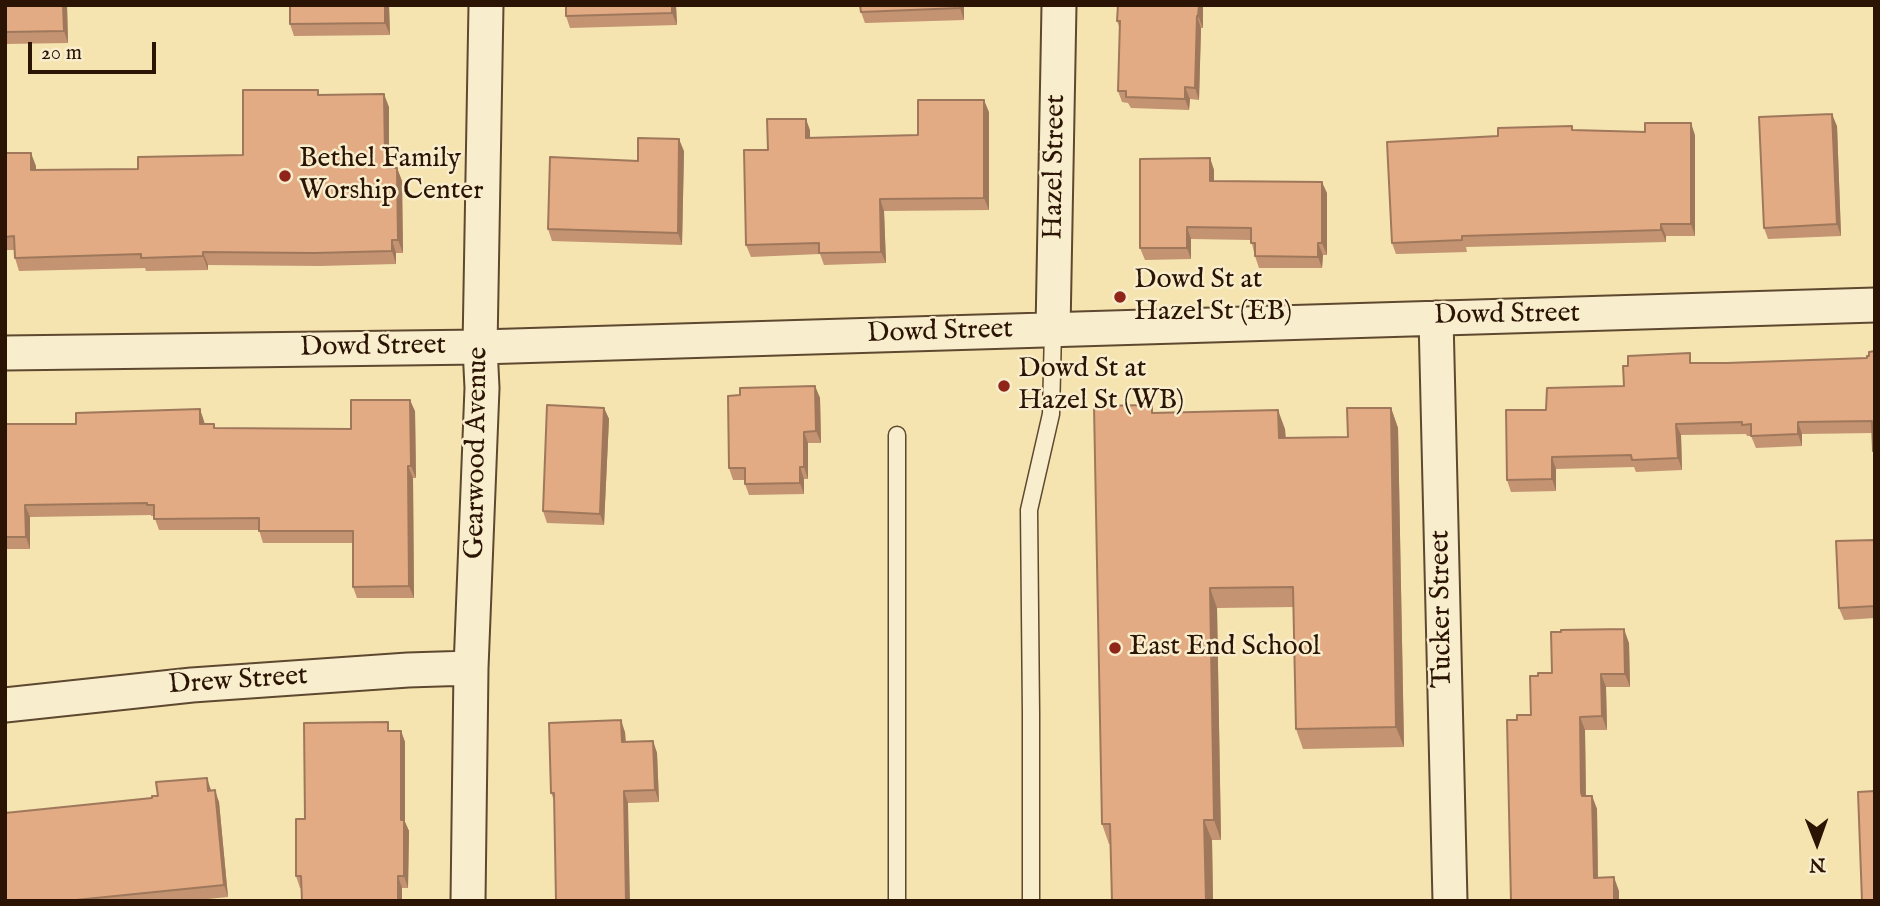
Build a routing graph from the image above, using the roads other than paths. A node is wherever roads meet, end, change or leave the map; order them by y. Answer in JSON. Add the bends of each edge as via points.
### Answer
{"nodes":[{"id":1,"x":486,"y":5,"type":"edge"},
{"id":2,"x":1059,"y":5,"type":"edge"},
{"id":3,"x":1875,"y":305,"type":"edge"},
{"id":4,"x":1436,"y":318,"type":"junction"},
{"id":5,"x":1053,"y":330,"type":"junction"},
{"id":6,"x":480,"y":347,"type":"junction"},
{"id":7,"x":5,"y":353,"type":"edge"},
{"id":8,"x":897,"y":435,"type":"dead end"},
{"id":9,"x":471,"y":668,"type":"junction"},
{"id":10,"x":5,"y":705,"type":"edge"},
{"id":11,"x":468,"y":901,"type":"edge"},
{"id":12,"x":897,"y":901,"type":"edge"},
{"id":13,"x":1031,"y":901,"type":"edge"},
{"id":14,"x":1450,"y":901,"type":"edge"}],
"edges":[{"from":1,"to":6,"type":"street","name":"Gearwood Avenue"},
{"from":2,"to":5,"type":"street","name":"Hazel Street"},
{"from":3,"to":4,"type":"street","name":"Dowd Street"},
{"from":4,"to":5,"type":"street","name":"Dowd Street"},
{"from":4,"to":14,"type":"street","name":"Tucker Street"},
{"from":5,"to":6,"type":"street","name":"Dowd Street"},
{"from":5,"to":13,"type":"lane","via":[[1051,414],[1029,510]]},
{"from":6,"to":7,"type":"street","name":"Dowd Street"},
{"from":6,"to":9,"type":"street","name":"Gearwood Avenue"},
{"from":8,"to":12,"type":"lane"},
{"from":9,"to":10,"type":"street","name":"Drew Street","via":[[192,685]]},
{"from":9,"to":11,"type":"street","name":"Gearwood Avenue"}]}
